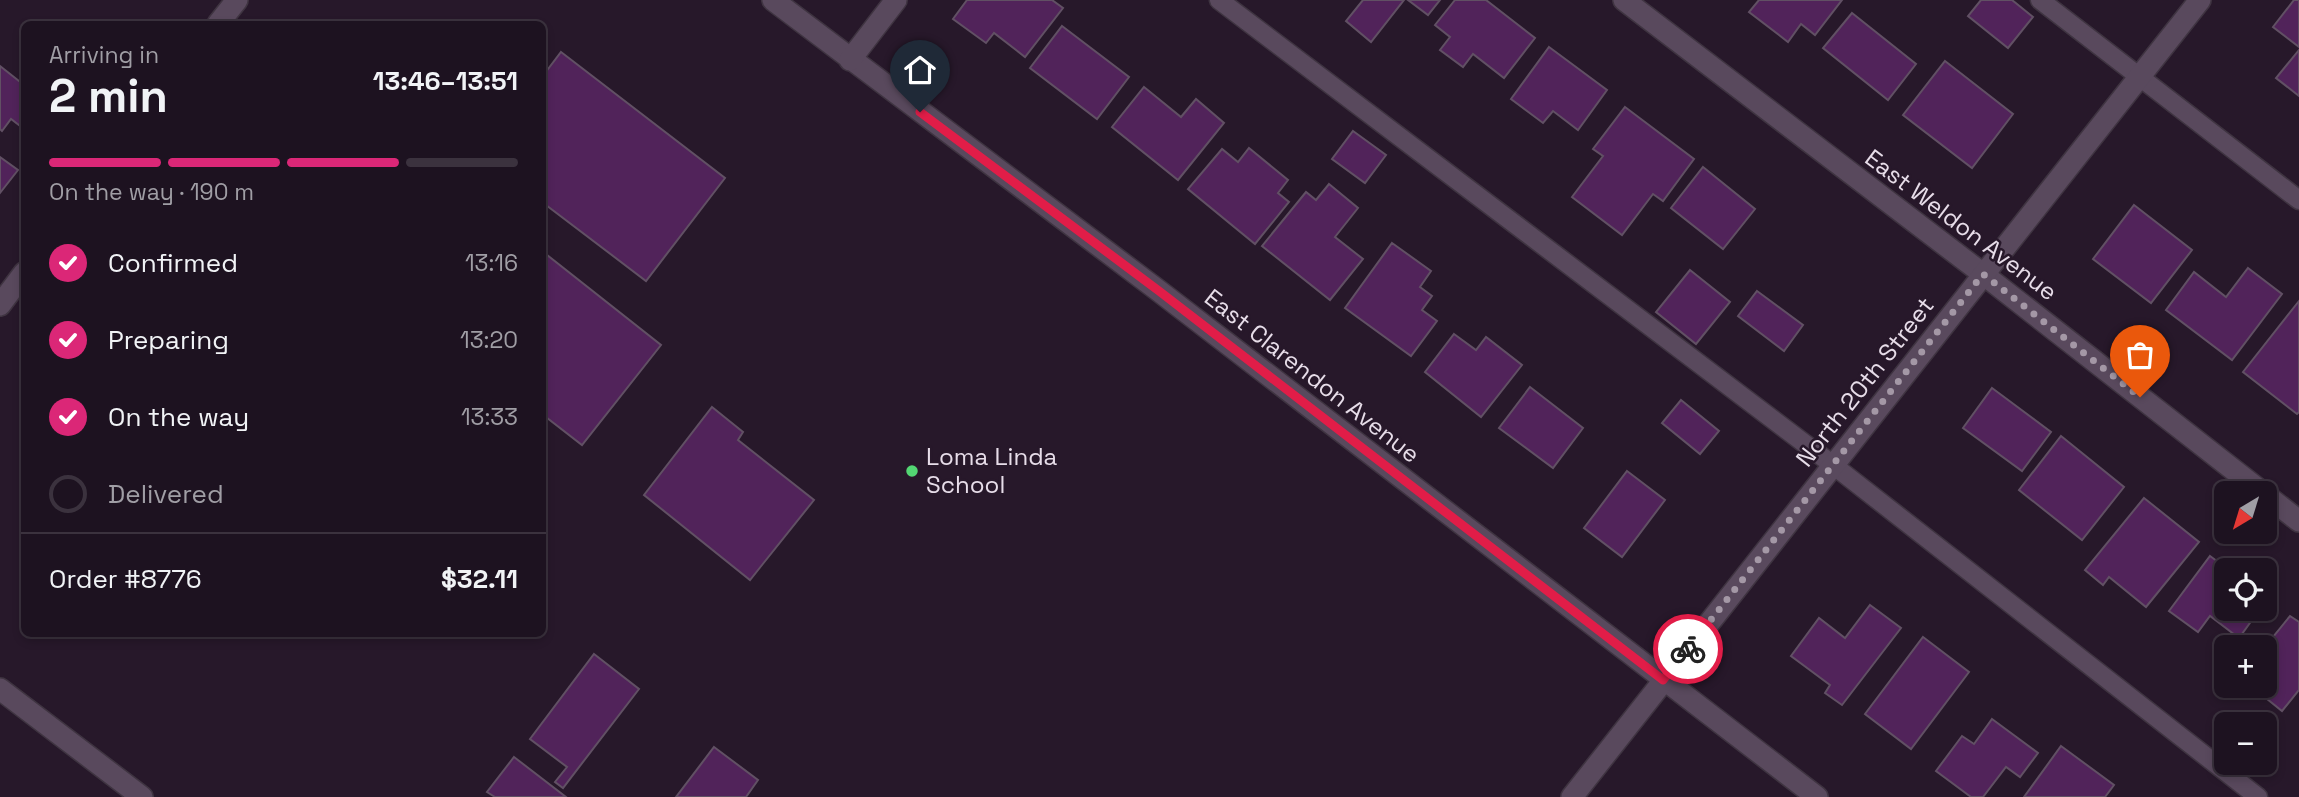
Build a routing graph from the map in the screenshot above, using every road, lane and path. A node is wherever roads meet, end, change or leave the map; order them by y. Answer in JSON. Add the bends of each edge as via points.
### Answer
{"nodes":[{"id":1,"x":237,"y":0,"type":"edge"},
{"id":2,"x":773,"y":0,"type":"edge"},
{"id":3,"x":896,"y":0,"type":"edge"},
{"id":4,"x":1219,"y":0,"type":"edge"},
{"id":5,"x":1624,"y":0,"type":"edge"},
{"id":6,"x":2040,"y":0,"type":"edge"},
{"id":7,"x":2200,"y":0,"type":"edge"},
{"id":8,"x":220,"y":21,"type":"edge"},
{"id":9,"x":850,"y":60,"type":"junction"},
{"id":10,"x":2140,"y":77,"type":"junction"},
{"id":11,"x":2299,"y":200,"type":"edge"},
{"id":12,"x":1983,"y":274,"type":"junction"},
{"id":13,"x":21,"y":278,"type":"edge"},
{"id":14,"x":0,"y":305,"type":"edge"},
{"id":15,"x":1833,"y":465,"type":"junction"},
{"id":16,"x":2299,"y":520,"type":"edge"},
{"id":17,"x":1663,"y":680,"type":"junction"},
{"id":18,"x":0,"y":689,"type":"edge"},
{"id":19,"x":142,"y":797,"type":"edge"},
{"id":20,"x":1572,"y":797,"type":"edge"},
{"id":21,"x":1817,"y":797,"type":"edge"},
{"id":22,"x":2258,"y":797,"type":"edge"}],
"edges":[{"from":1,"to":8,"type":"street"},
{"from":2,"to":9,"type":"street","name":"East Clarendon Avenue"},
{"from":3,"to":9,"type":"street"},
{"from":4,"to":15,"type":"lane"},
{"from":5,"to":12,"type":"street","name":"East Weldon Avenue"},
{"from":6,"to":10,"type":"lane"},
{"from":7,"to":10,"type":"street","name":"North 20th Street"},
{"from":9,"to":17,"type":"street","name":"East Clarendon Avenue","via":[[1159,291]]},
{"from":10,"to":11,"type":"lane"},
{"from":10,"to":12,"type":"street","name":"North 20th Street"},
{"from":12,"to":15,"type":"street","name":"North 20th Street"},
{"from":12,"to":16,"type":"street","name":"East Weldon Avenue"},
{"from":13,"to":14,"type":"street"},
{"from":15,"to":17,"type":"street","name":"North 20th Street"},
{"from":15,"to":22,"type":"lane"},
{"from":17,"to":20,"type":"street","name":"North 20th Street"},
{"from":17,"to":21,"type":"street","name":"East Clarendon Avenue"},
{"from":18,"to":19,"type":"street"}]}
